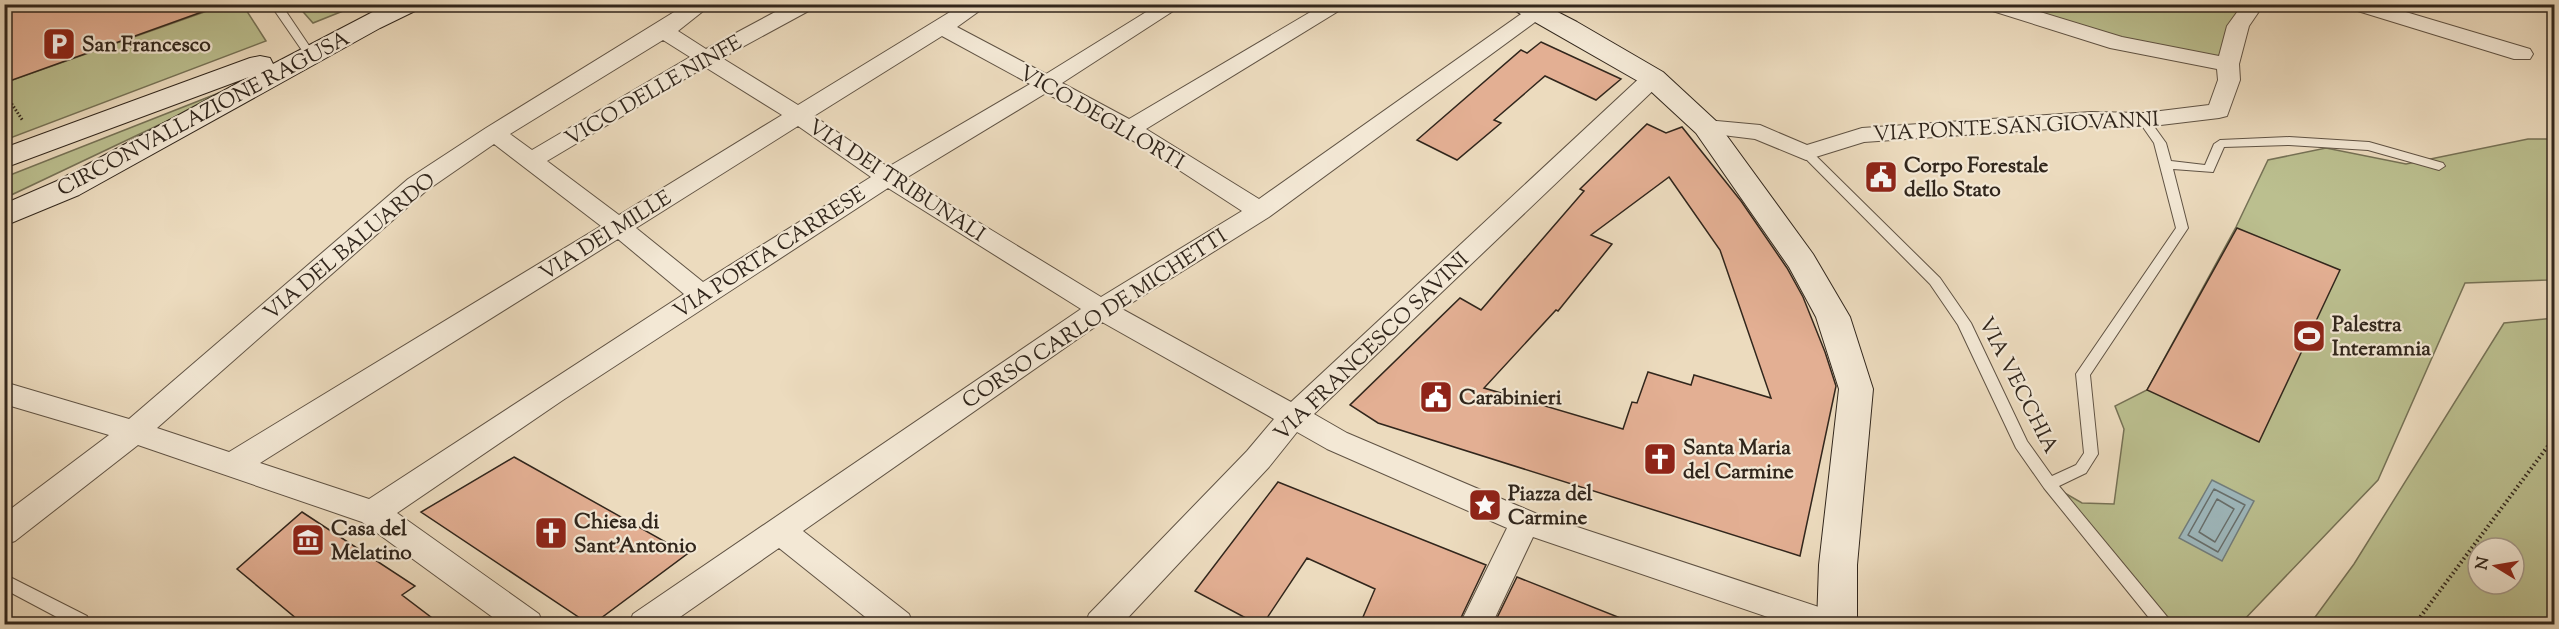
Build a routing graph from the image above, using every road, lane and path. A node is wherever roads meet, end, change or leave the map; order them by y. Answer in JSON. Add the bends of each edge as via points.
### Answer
{"nodes":[{"id":1,"x":275,"y":4,"type":"edge"},
{"id":2,"x":702,"y":4,"type":"edge"},
{"id":3,"x":807,"y":4,"type":"edge"},
{"id":4,"x":979,"y":4,"type":"edge"},
{"id":5,"x":1174,"y":4,"type":"edge"},
{"id":6,"x":1340,"y":4,"type":"edge"},
{"id":7,"x":1990,"y":4,"type":"edge"},
{"id":8,"x":2254,"y":4,"type":"edge"},
{"id":9,"x":2355,"y":4,"type":"edge"},
{"id":10,"x":393,"y":9,"type":"edge"},
{"id":11,"x":1551,"y":11,"type":"edge"},
{"id":12,"x":942,"y":27,"type":"junction"},
{"id":13,"x":663,"y":31,"type":"junction"},
{"id":14,"x":305,"y":47,"type":"junction"},
{"id":15,"x":2522,"y":54,"type":"dead end"},
{"id":16,"x":705,"y":58,"type":"junction"},
{"id":17,"x":2228,"y":64,"type":"junction"},
{"id":18,"x":1653,"y":78,"type":"junction"},
{"id":19,"x":1046,"y":84,"type":"junction"},
{"id":20,"x":4,"y":92,"type":"edge"},
{"id":21,"x":799,"y":116,"type":"junction"},
{"id":22,"x":2144,"y":120,"type":"junction"},
{"id":23,"x":1706,"y":127,"type":"junction"},
{"id":24,"x":1129,"y":129,"type":"junction"},
{"id":25,"x":28,"y":131,"type":"dead end"},
{"id":26,"x":494,"y":133,"type":"junction"},
{"id":27,"x":1806,"y":153,"type":"junction"},
{"id":28,"x":4,"y":159,"type":"edge"},
{"id":29,"x":532,"y":160,"type":"junction"},
{"id":30,"x":2164,"y":164,"type":"junction"},
{"id":31,"x":2439,"y":166,"type":"dead end"},
{"id":32,"x":887,"y":177,"type":"junction"},
{"id":33,"x":1260,"y":211,"type":"junction"},
{"id":34,"x":4,"y":216,"type":"edge"},
{"id":35,"x":619,"y":226,"type":"junction"},
{"id":36,"x":702,"y":295,"type":"junction"},
{"id":37,"x":1101,"y":309,"type":"junction"},
{"id":38,"x":4,"y":393,"type":"edge"},
{"id":39,"x":1295,"y":415,"type":"junction"},
{"id":40,"x":134,"y":432,"type":"junction"},
{"id":41,"x":2554,"y":438,"type":"edge"},
{"id":42,"x":231,"y":466,"type":"junction"},
{"id":43,"x":2049,"y":484,"type":"junction"},
{"id":44,"x":373,"y":513,"type":"junction"},
{"id":45,"x":1525,"y":522,"type":"junction"},
{"id":46,"x":779,"y":530,"type":"junction"},
{"id":47,"x":4,"y":532,"type":"edge"},
{"id":48,"x":4,"y":581,"type":"edge"},
{"id":49,"x":650,"y":623,"type":"edge"},
{"id":50,"x":76,"y":624,"type":"edge"},
{"id":51,"x":527,"y":624,"type":"edge"},
{"id":52,"x":897,"y":624,"type":"edge"},
{"id":53,"x":1101,"y":624,"type":"edge"},
{"id":54,"x":1476,"y":624,"type":"edge"},
{"id":55,"x":1828,"y":624,"type":"edge"},
{"id":56,"x":1837,"y":624,"type":"edge"},
{"id":57,"x":2163,"y":624,"type":"edge"},
{"id":58,"x":2415,"y":624,"type":"edge"}],
"edges":[{"from":1,"to":14,"type":"lane"},
{"from":2,"to":13,"type":"street","name":"VIA DEL BALUARDO"},
{"from":3,"to":16,"type":"street","name":"VICO DELLE NINFE"},
{"from":4,"to":12,"type":"street","name":"VIA DEI MILLE"},
{"from":5,"to":19,"type":"street","name":"VIA PORTA CARRESE"},
{"from":6,"to":24,"type":"street"},
{"from":7,"to":17,"type":"street","via":[[2118,43]]},
{"from":8,"to":17,"type":"street","name":"VIA PONTE SAN GIOVANNI","via":[[2238,27]]},
{"from":9,"to":15,"type":"street"},
{"from":10,"to":14,"type":"main road","name":"CIRCONVALLAZIONE RAGUSA"},
{"from":10,"to":34,"type":"main road","name":"CIRCONVALLAZIONE RAGUSA","via":[[68,188]]},
{"from":11,"to":18,"type":"main road"},
{"from":11,"to":33,"type":"street","name":"CORSO CARLO DE MICHETTI"},
{"from":12,"to":19,"type":"street","name":"VICO DEGLI ORTI"},
{"from":12,"to":21,"type":"street","name":"VIA DEI MILLE"},
{"from":13,"to":16,"type":"street","name":"VIA DEI TRIBUNALI"},
{"from":13,"to":26,"type":"street","name":"VIA DEL BALUARDO"},
{"from":14,"to":28,"type":"main road","name":"CIRCONVALLAZIONE RAGUSA"},
{"from":16,"to":21,"type":"street","name":"VIA DEI TRIBUNALI"},
{"from":16,"to":29,"type":"street","name":"VICO DELLE NINFE"},
{"from":17,"to":22,"type":"street","name":"VIA PONTE SAN GIOVANNI","via":[[2229,80],[2219,111]]},
{"from":18,"to":23,"type":"main road"},
{"from":18,"to":39,"type":"street","name":"VIA FRANCESCO SAVINI"},
{"from":19,"to":24,"type":"street","name":"VICO DEGLI ORTI"},
{"from":19,"to":32,"type":"street","name":"VIA PORTA CARRESE"},
{"from":20,"to":25,"type":"path"},
{"from":21,"to":32,"type":"street","name":"VIA DEI TRIBUNALI"},
{"from":21,"to":35,"type":"street","name":"VIA DEI MILLE"},
{"from":22,"to":27,"type":"street","name":"VIA PONTE SAN GIOVANNI","via":[[2091,119],[1862,135]]},
{"from":22,"to":30,"type":"lane","name":"VIA VECCHIA","via":[[2160,143]]},
{"from":23,"to":27,"type":"street","via":[[1760,132]]},
{"from":23,"to":56,"type":"main road","via":[[1802,262],[1833,317],[1856,389],[1838,565]]},
{"from":24,"to":33,"type":"street","name":"VICO DEGLI ORTI"},
{"from":26,"to":29,"type":"street"},
{"from":26,"to":40,"type":"street","name":"VIA DEL BALUARDO","via":[[417,185]]},
{"from":27,"to":43,"type":"lane","name":"VIA VECCHIA","via":[[1935,280],[1964,323],[2021,444]]},
{"from":29,"to":35,"type":"street"},
{"from":30,"to":31,"type":"lane","via":[[2209,169],[2220,144],[2289,141],[2369,146]]},
{"from":30,"to":43,"type":"lane","name":"VIA VECCHIA","via":[[2182,228],[2083,374],[2091,453],[2081,469]]},
{"from":32,"to":36,"type":"street","name":"VIA PORTA CARRESE"},
{"from":32,"to":37,"type":"street","name":"VIA DEI TRIBUNALI"},
{"from":33,"to":37,"type":"street","name":"CORSO CARLO DE MICHETTI"},
{"from":35,"to":36,"type":"street"},
{"from":35,"to":42,"type":"street","name":"VIA DEI MILLE"},
{"from":36,"to":44,"type":"street","name":"VIA PORTA CARRESE"},
{"from":37,"to":39,"type":"street","name":"VIA DEI TRIBUNALI"},
{"from":37,"to":46,"type":"street","name":"CORSO CARLO DE MICHETTI"},
{"from":38,"to":40,"type":"street"},
{"from":39,"to":45,"type":"street","name":"VIA DEI TRIBUNALI","via":[[1337,441]]},
{"from":39,"to":53,"type":"street","name":"VIA FRANCESCO SAVINI"},
{"from":40,"to":42,"type":"street"},
{"from":40,"to":47,"type":"street","name":"VIA DEL BALUARDO"},
{"from":41,"to":58,"type":"path"},
{"from":42,"to":44,"type":"street"},
{"from":43,"to":57,"type":"lane"},
{"from":44,"to":51,"type":"street"},
{"from":45,"to":54,"type":"street"},
{"from":45,"to":55,"type":"street","name":"VIA DEI TRIBUNALI"},
{"from":46,"to":49,"type":"street","name":"CORSO CARLO DE MICHETTI"},
{"from":46,"to":52,"type":"street"},
{"from":48,"to":50,"type":"lane","via":[[81,621]]}]}
